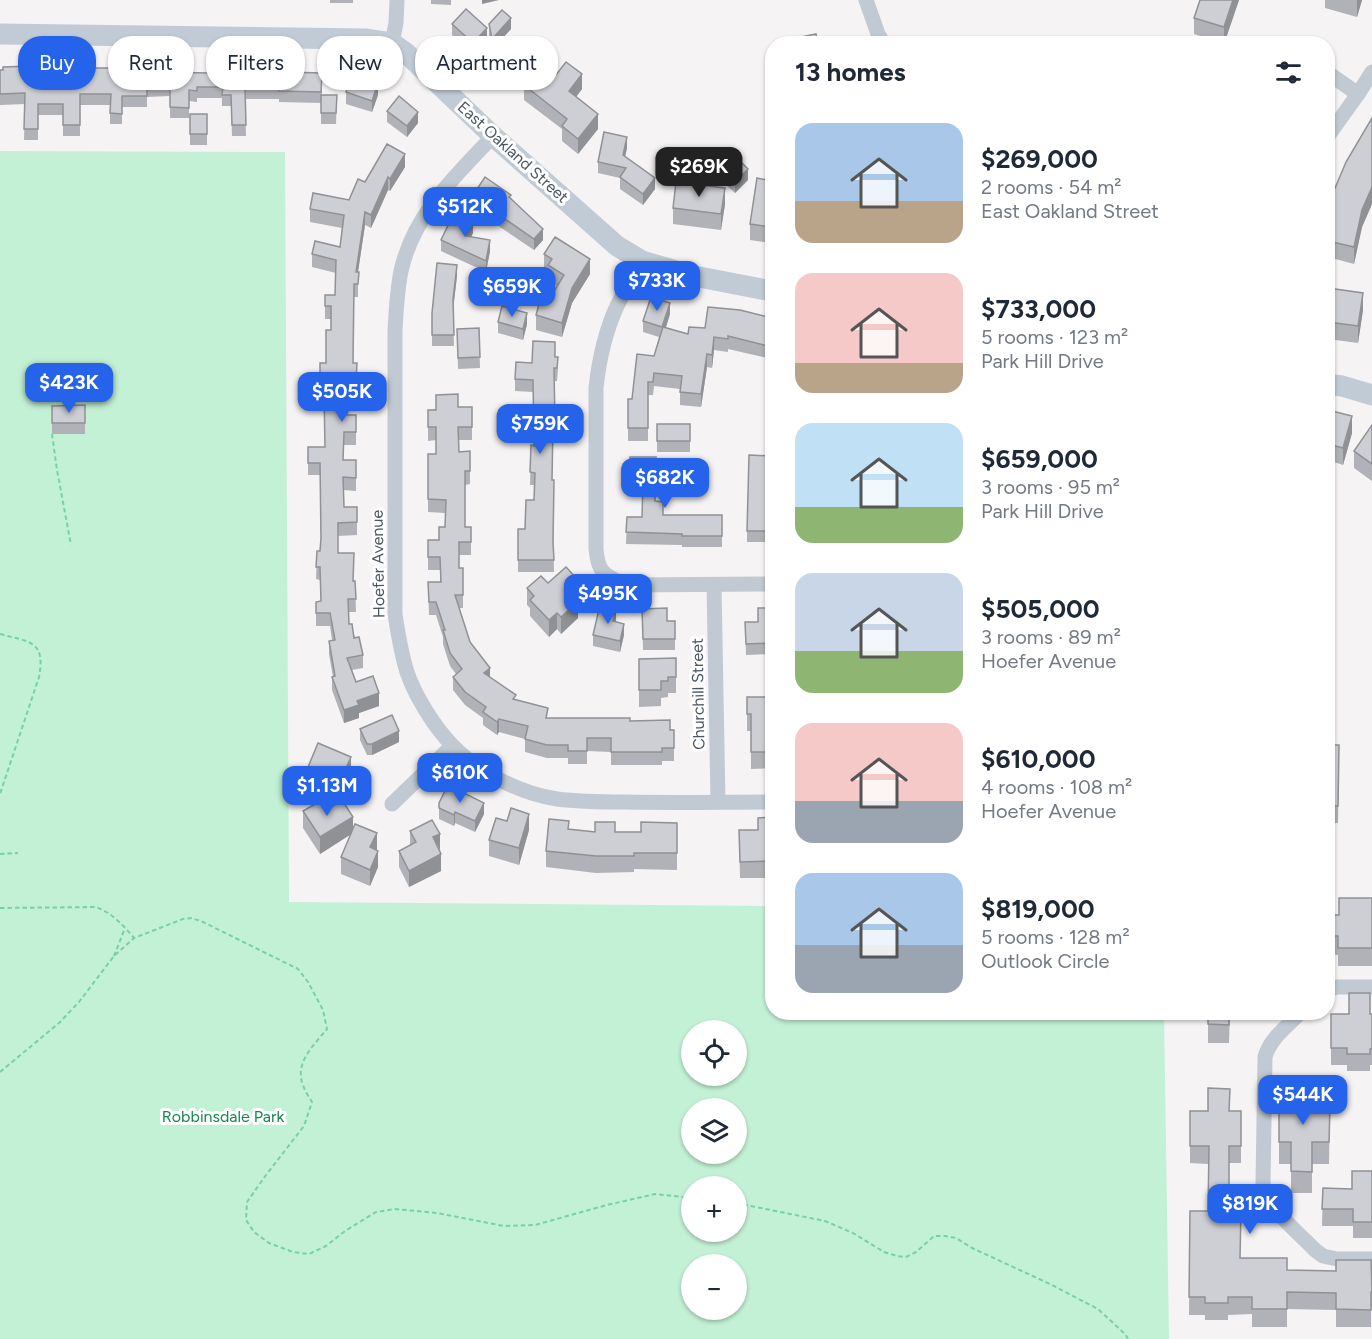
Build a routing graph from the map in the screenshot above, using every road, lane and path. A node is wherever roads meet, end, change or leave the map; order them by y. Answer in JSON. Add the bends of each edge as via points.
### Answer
{"nodes":[{"id":1,"x":397,"y":0,"type":"edge"},
{"id":2,"x":866,"y":0,"type":"edge"},
{"id":3,"x":0,"y":34,"type":"edge"},
{"id":4,"x":393,"y":36,"type":"edge"},
{"id":5,"x":879,"y":36,"type":"edge"},
{"id":6,"x":317,"y":38,"type":"edge"},
{"id":7,"x":403,"y":51,"type":"edge"},
{"id":8,"x":1372,"y":72,"type":"edge"},
{"id":9,"x":1335,"y":78,"type":"edge"},
{"id":10,"x":1358,"y":94,"type":"junction"},
{"id":11,"x":1335,"y":126,"type":"edge"},
{"id":12,"x":493,"y":136,"type":"junction"},
{"id":13,"x":642,"y":261,"type":"junction"},
{"id":14,"x":765,"y":290,"type":"edge"},
{"id":15,"x":1335,"y":385,"type":"edge"},
{"id":16,"x":1372,"y":395,"type":"edge"},
{"id":17,"x":52,"y":434,"type":"dead end"},
{"id":18,"x":71,"y":545,"type":"dead end"},
{"id":19,"x":765,"y":584,"type":"edge"},
{"id":20,"x":714,"y":585,"type":"junction"},
{"id":21,"x":0,"y":634,"type":"edge"},
{"id":22,"x":452,"y":746,"type":"junction"},
{"id":23,"x":0,"y":794,"type":"edge"},
{"id":24,"x":718,"y":802,"type":"junction"},
{"id":25,"x":765,"y":802,"type":"edge"},
{"id":26,"x":392,"y":804,"type":"dead end"},
{"id":27,"x":18,"y":853,"type":"dead end"},
{"id":28,"x":0,"y":854,"type":"edge"},
{"id":29,"x":0,"y":908,"type":"edge"},
{"id":30,"x":125,"y":928,"type":"junction"},
{"id":31,"x":134,"y":938,"type":"junction"},
{"id":32,"x":114,"y":956,"type":"junction"},
{"id":33,"x":1372,"y":987,"type":"edge"},
{"id":34,"x":1335,"y":988,"type":"edge"},
{"id":35,"x":1293,"y":1020,"type":"edge"},
{"id":36,"x":0,"y":1072,"type":"edge"},
{"id":37,"x":681,"y":1197,"type":"edge"},
{"id":38,"x":747,"y":1205,"type":"edge"},
{"id":39,"x":1372,"y":1259,"type":"edge"},
{"id":40,"x":1128,"y":1339,"type":"edge"}],
"edges":[{"from":1,"to":4,"type":"street"},
{"from":2,"to":5,"type":"street"},
{"from":3,"to":6,"type":"street"},
{"from":7,"to":12,"type":"street","name":"East Oakland Street"},
{"from":8,"to":10,"type":"street"},
{"from":9,"to":10,"type":"street"},
{"from":10,"to":11,"type":"street"},
{"from":12,"to":13,"type":"street","name":"East Oakland Street","via":[[617,246]]},
{"from":12,"to":22,"type":"street","name":"Hoefer Avenue","via":[[425,213],[400,277],[395,331],[395,614],[400,645],[419,699]]},
{"from":13,"to":14,"type":"street","name":"East Oakland Street"},
{"from":13,"to":20,"type":"street","via":[[617,306],[598,364],[597,563],[605,576],[625,585]]},
{"from":15,"to":16,"type":"street"},
{"from":17,"to":18,"type":"path"},
{"from":19,"to":20,"type":"street"},
{"from":20,"to":24,"type":"street","name":"Churchill Street"},
{"from":21,"to":23,"type":"path","via":[[34,644],[41,665]]},
{"from":22,"to":24,"type":"street","name":"Hoefer Avenue","via":[[500,780],[555,799]]},
{"from":22,"to":26,"type":"street"},
{"from":24,"to":25,"type":"street","name":"Hoefer Avenue"},
{"from":27,"to":28,"type":"path"},
{"from":29,"to":30,"type":"path","via":[[96,907]]},
{"from":30,"to":31,"type":"path"},
{"from":30,"to":32,"type":"path"},
{"from":31,"to":32,"type":"path"},
{"from":31,"to":37,"type":"path","via":[[183,919],[201,921],[298,969],[323,1010],[327,1029],[307,1053],[301,1069],[302,1082],[312,1102],[304,1126],[248,1202],[246,1220],[268,1243],[309,1254],[376,1212],[395,1209],[504,1226],[535,1225],[655,1194]]},
{"from":32,"to":36,"type":"path","via":[[59,1023]]},
{"from":33,"to":34,"type":"street"},
{"from":35,"to":39,"type":"street","via":[[1271,1042],[1265,1057],[1264,1192],[1273,1207],[1323,1256]]},
{"from":38,"to":40,"type":"path","via":[[825,1221],[897,1256],[916,1252],[934,1236],[956,1238],[1098,1309]]}]}
